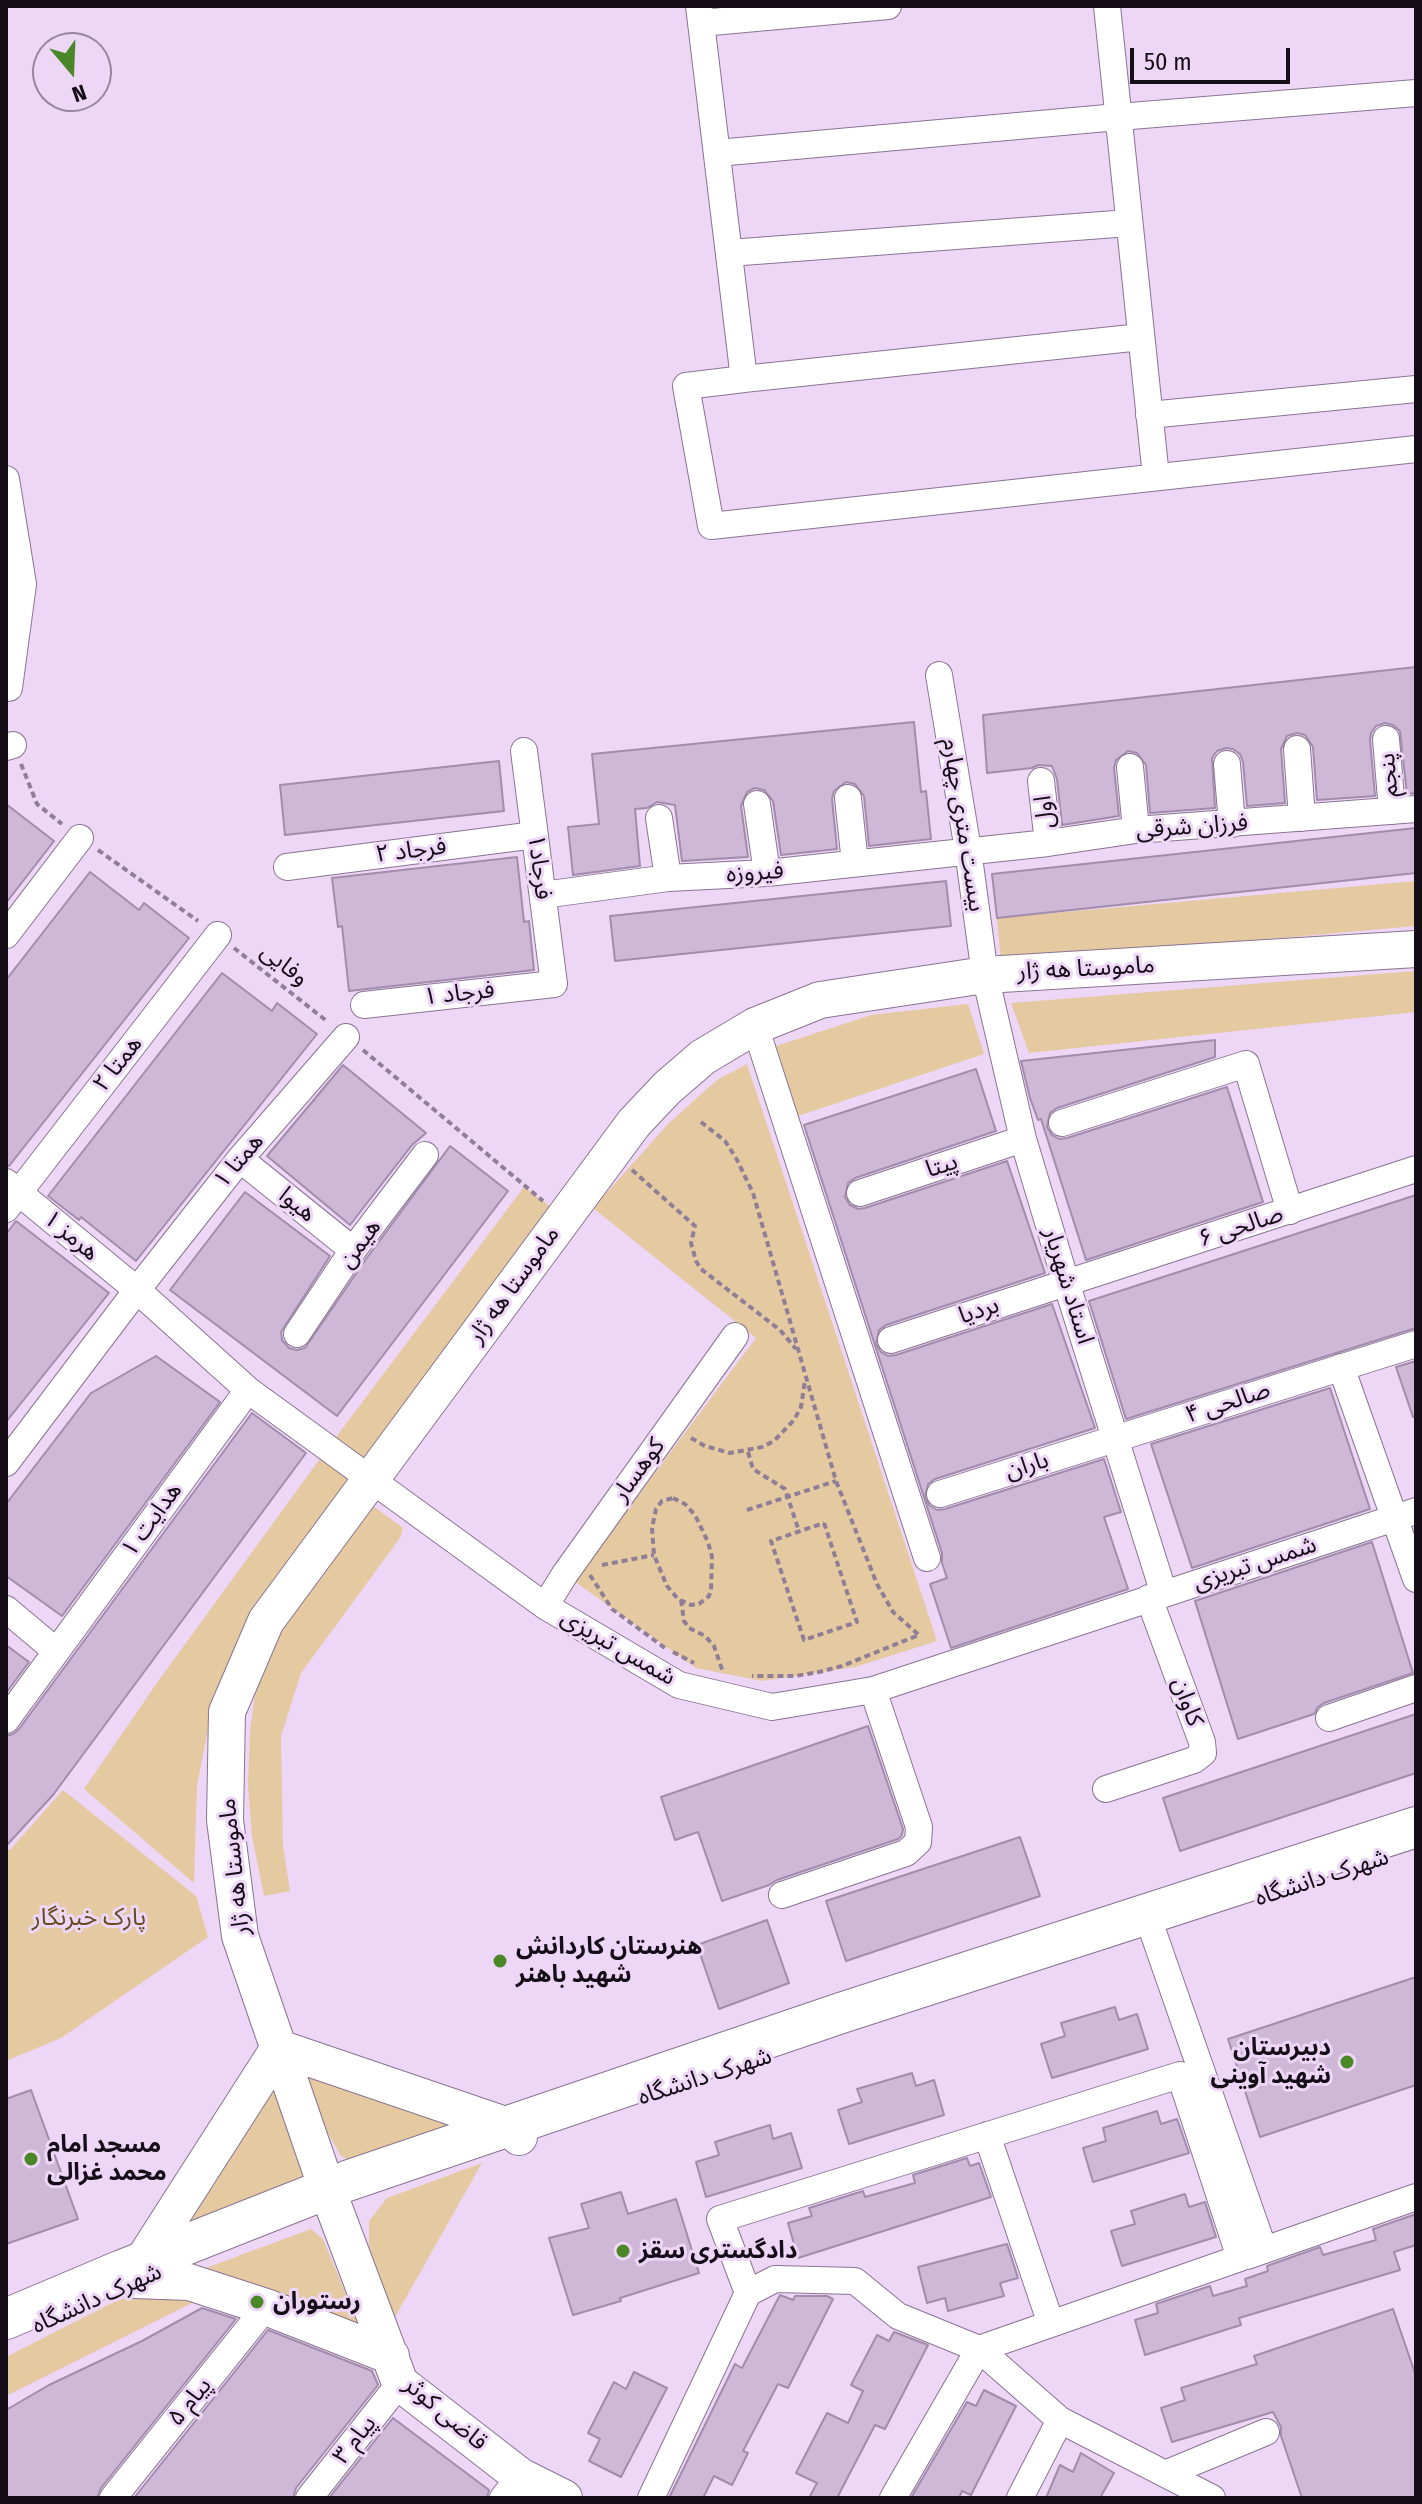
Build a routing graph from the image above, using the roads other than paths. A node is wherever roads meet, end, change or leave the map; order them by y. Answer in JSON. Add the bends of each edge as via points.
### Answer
{"nodes":[{"id":1,"x":888,"y":6,"type":"edge"},
{"id":2,"x":1107,"y":6,"type":"edge"},
{"id":3,"x":700,"y":14,"type":"edge"},
{"id":4,"x":1416,"y":93,"type":"edge"},
{"id":5,"x":1118,"y":117,"type":"junction"},
{"id":6,"x":717,"y":153,"type":"junction"},
{"id":7,"x":1129,"y":223,"type":"junction"},
{"id":8,"x":729,"y":253,"type":"junction"},
{"id":9,"x":1141,"y":337,"type":"junction"},
{"id":10,"x":734,"y":380,"type":"junction"},
{"id":11,"x":1416,"y":389,"type":"edge"},
{"id":12,"x":1149,"y":415,"type":"junction"},
{"id":13,"x":1416,"y":449,"type":"edge"},
{"id":14,"x":1156,"y":477,"type":"junction"},
{"id":15,"x":6,"y":479,"type":"edge"},
{"id":16,"x":14,"y":585,"type":"edge"},
{"id":17,"x":939,"y":675,"type":"dead end"},
{"id":18,"x":9,"y":688,"type":"dead end"},
{"id":19,"x":1386,"y":739,"type":"dead end"},
{"id":20,"x":1297,"y":749,"type":"dead end"},
{"id":21,"x":524,"y":751,"type":"dead end"},
{"id":22,"x":1227,"y":764,"type":"dead end"},
{"id":23,"x":1130,"y":767,"type":"dead end"},
{"id":24,"x":1041,"y":781,"type":"dead end"},
{"id":25,"x":848,"y":798,"type":"dead end"},
{"id":26,"x":757,"y":804,"type":"dead end"},
{"id":27,"x":1404,"y":810,"type":"edge"},
{"id":28,"x":659,"y":818,"type":"dead end"},
{"id":29,"x":1302,"y":818,"type":"junction"},
{"id":30,"x":1232,"y":824,"type":"junction"},
{"id":31,"x":1136,"y":830,"type":"junction"},
{"id":32,"x":535,"y":835,"type":"junction"},
{"id":33,"x":80,"y":838,"type":"road end"},
{"id":34,"x":1048,"y":843,"type":"junction"},
{"id":35,"x":968,"y":850,"type":"junction"},
{"id":36,"x":855,"y":863,"type":"junction"},
{"id":37,"x":287,"y":867,"type":"dead end"},
{"id":38,"x":767,"y":873,"type":"junction"},
{"id":39,"x":668,"y":878,"type":"junction"},
{"id":40,"x":543,"y":895,"type":"junction"},
{"id":41,"x":6,"y":935,"type":"edge"},
{"id":42,"x":218,"y":935,"type":"road end"},
{"id":43,"x":1416,"y":949,"type":"edge"},
{"id":44,"x":985,"y":975,"type":"junction"},
{"id":45,"x":554,"y":984,"type":"joint"},
{"id":46,"x":364,"y":1005,"type":"dead end"},
{"id":47,"x":755,"y":1026,"type":"junction"},
{"id":48,"x":346,"y":1037,"type":"road end"},
{"id":49,"x":1062,"y":1123,"type":"dead end"},
{"id":50,"x":1023,"y":1139,"type":"junction"},
{"id":51,"x":425,"y":1155,"type":"dead end"},
{"id":52,"x":240,"y":1159,"type":"junction"},
{"id":53,"x":1416,"y":1169,"type":"edge"},
{"id":54,"x":860,"y":1193,"type":"dead end"},
{"id":55,"x":10,"y":1194,"type":"edge"},
{"id":56,"x":1290,"y":1211,"type":"junction"},
{"id":57,"x":353,"y":1250,"type":"junction"},
{"id":58,"x":1066,"y":1282,"type":"junction"},
{"id":59,"x":137,"y":1290,"type":"junction"},
{"id":60,"x":297,"y":1334,"type":"dead end"},
{"id":61,"x":735,"y":1336,"type":"dead end"},
{"id":62,"x":891,"y":1340,"type":"dead end"},
{"id":63,"x":1416,"y":1344,"type":"edge"},
{"id":64,"x":1341,"y":1367,"type":"junction"},
{"id":65,"x":248,"y":1390,"type":"junction"},
{"id":66,"x":1115,"y":1439,"type":"junction"},
{"id":67,"x":6,"y":1463,"type":"edge"},
{"id":68,"x":370,"y":1480,"type":"junction"},
{"id":69,"x":940,"y":1494,"type":"dead end"},
{"id":70,"x":1405,"y":1514,"type":"edge"},
{"id":71,"x":927,"y":1558,"type":"dead end"},
{"id":72,"x":1416,"y":1579,"type":"edge"},
{"id":73,"x":1157,"y":1596,"type":"junction"},
{"id":74,"x":545,"y":1606,"type":"junction"},
{"id":75,"x":6,"y":1609,"type":"edge"},
{"id":76,"x":56,"y":1651,"type":"junction"},
{"id":77,"x":1416,"y":1688,"type":"edge"},
{"id":78,"x":873,"y":1690,"type":"junction"},
{"id":79,"x":1329,"y":1718,"type":"dead end"},
{"id":80,"x":6,"y":1720,"type":"edge"},
{"id":81,"x":1106,"y":1789,"type":"dead end"},
{"id":82,"x":1416,"y":1827,"type":"edge"},
{"id":83,"x":1416,"y":1848,"type":"edge"},
{"id":84,"x":782,"y":1895,"type":"dead end"},
{"id":85,"x":1153,"y":1932,"type":"junction"},
{"id":86,"x":279,"y":2048,"type":"junction"},
{"id":87,"x":513,"y":2131,"type":"junction"},
{"id":88,"x":987,"y":2135,"type":"junction"},
{"id":89,"x":330,"y":2197,"type":"junction"},
{"id":90,"x":1416,"y":2197,"type":"edge"},
{"id":91,"x":1252,"y":2254,"type":"junction"},
{"id":92,"x":138,"y":2271,"type":"junction"},
{"id":93,"x":748,"y":2293,"type":"junction"},
{"id":94,"x":266,"y":2307,"type":"junction"},
{"id":95,"x":6,"y":2319,"type":"edge"},
{"id":96,"x":1051,"y":2324,"type":"junction"},
{"id":97,"x":6,"y":2339,"type":"edge"},
{"id":98,"x":979,"y":2349,"type":"junction"},
{"id":99,"x":395,"y":2370,"type":"junction"},
{"id":100,"x":1060,"y":2420,"type":"junction"},
{"id":101,"x":1266,"y":2432,"type":"dead end"},
{"id":102,"x":1165,"y":2474,"type":"junction"},
{"id":103,"x":512,"y":2487,"type":"edge"},
{"id":104,"x":113,"y":2498,"type":"edge"},
{"id":105,"x":309,"y":2498,"type":"edge"},
{"id":106,"x":564,"y":2498,"type":"edge"},
{"id":107,"x":651,"y":2498,"type":"edge"},
{"id":108,"x":893,"y":2498,"type":"edge"},
{"id":109,"x":1020,"y":2498,"type":"edge"},
{"id":110,"x":1212,"y":2498,"type":"edge"}],
"edges":[{"from":1,"to":3,"type":"street"},
{"from":2,"to":5,"type":"street"},
{"from":3,"to":6,"type":"street"},
{"from":4,"to":5,"type":"street"},
{"from":5,"to":6,"type":"street"},
{"from":5,"to":7,"type":"street"},
{"from":6,"to":8,"type":"street"},
{"from":7,"to":8,"type":"street"},
{"from":7,"to":9,"type":"street"},
{"from":8,"to":10,"type":"street","via":[[744,379]]},
{"from":9,"to":10,"type":"street"},
{"from":9,"to":12,"type":"street"},
{"from":10,"to":14,"type":"street","via":[[686,386],[711,526]]},
{"from":11,"to":12,"type":"street"},
{"from":12,"to":14,"type":"street"},
{"from":13,"to":14,"type":"street"},
{"from":15,"to":16,"type":"street"},
{"from":16,"to":18,"type":"street"},
{"from":17,"to":35,"type":"street","name":"بیست متری چهارم"},
{"from":19,"to":27,"type":"street","name":"پنجم"},
{"from":20,"to":29,"type":"street"},
{"from":21,"to":32,"type":"street","name":"فرجاد۱"},
{"from":22,"to":30,"type":"street"},
{"from":23,"to":31,"type":"street"},
{"from":24,"to":34,"type":"street","name":"اول"},
{"from":25,"to":36,"type":"street"},
{"from":26,"to":38,"type":"street"},
{"from":27,"to":29,"type":"street","name":"فرزان شرقی"},
{"from":28,"to":39,"type":"street"},
{"from":29,"to":30,"type":"street","name":"فرزان شرقی"},
{"from":30,"to":31,"type":"street","name":"فرزان شرقی"},
{"from":31,"to":34,"type":"street","name":"فرزان شرقی"},
{"from":32,"to":37,"type":"street","name":"فرجاد ۲"},
{"from":32,"to":40,"type":"street","name":"فرجاد۱"},
{"from":33,"to":41,"type":"street"},
{"from":34,"to":35,"type":"street","name":"فرزان شرقی"},
{"from":35,"to":36,"type":"street","name":"فیروزه"},
{"from":35,"to":44,"type":"street","name":"بیست متری چهارم"},
{"from":36,"to":38,"type":"street","name":"فیروزه"},
{"from":38,"to":39,"type":"street","name":"فیروزه"},
{"from":39,"to":40,"type":"street","name":"فیروزه"},
{"from":40,"to":45,"type":"street","name":"فرجاد۱"},
{"from":42,"to":55,"type":"street","name":"همتا ۲"},
{"from":43,"to":44,"type":"main road","name":"ماموستا هه ژار"},
{"from":44,"to":47,"type":"main road","name":"ماموستا هه ژار","via":[[820,1000]]},
{"from":44,"to":50,"type":"street","name":"استاد شهریار"},
{"from":45,"to":46,"type":"street","name":"فرجاد ۱"},
{"from":47,"to":68,"type":"main road","name":"ماموستا هه ژار","via":[[703,1057],[634,1123]]},
{"from":47,"to":71,"type":"street"},
{"from":48,"to":52,"type":"street","name":"همتا ۱"},
{"from":49,"to":56,"type":"street","via":[[1246,1064]]},
{"from":50,"to":54,"type":"street","name":"پیتا"},
{"from":50,"to":58,"type":"street","name":"استاد شهریار"},
{"from":51,"to":57,"type":"street","name":"هیمن"},
{"from":52,"to":57,"type":"street","name":"هیوا"},
{"from":52,"to":59,"type":"street","name":"همتا ۱"},
{"from":53,"to":56,"type":"street","name":"صالحی ۶"},
{"from":55,"to":59,"type":"street","name":"هرمز ۱"},
{"from":56,"to":58,"type":"street","name":"صالحی ۶"},
{"from":57,"to":60,"type":"street","name":"هیمن"},
{"from":58,"to":62,"type":"street","name":"بردیا"},
{"from":58,"to":66,"type":"street","name":"استاد شهریار"},
{"from":59,"to":65,"type":"street","name":"شمس تبریزی"},
{"from":59,"to":67,"type":"street","name":"همتا ۱"},
{"from":61,"to":74,"type":"street","name":"کوهسار"},
{"from":63,"to":64,"type":"street","name":"صالحی ۴"},
{"from":64,"to":66,"type":"street","name":"صالحی ۴"},
{"from":64,"to":70,"type":"street"},
{"from":65,"to":68,"type":"street","name":"شمس تبریزی"},
{"from":65,"to":76,"type":"street","name":"هدایت ۱"},
{"from":66,"to":69,"type":"street","name":"باران"},
{"from":66,"to":73,"type":"street","name":"استاد شهریار"},
{"from":68,"to":74,"type":"street","name":"شمس تبریزی"},
{"from":68,"to":86,"type":"main road","name":"ماموستا هه ژار","via":[[266,1621],[227,1712],[225,1820],[240,1936]]},
{"from":70,"to":72,"type":"street"},
{"from":70,"to":73,"type":"street","name":"شمس تبریزی"},
{"from":73,"to":78,"type":"street","name":"شمس تبریزی"},
{"from":73,"to":81,"type":"street","name":"کاوان","via":[[1203,1753]]},
{"from":74,"to":78,"type":"street","name":"شمس تبریزی","via":[[679,1685],[772,1707]]},
{"from":75,"to":76,"type":"street"},
{"from":76,"to":80,"type":"street","name":"هدایت ۱"},
{"from":77,"to":79,"type":"street"},
{"from":78,"to":84,"type":"street","via":[[919,1827],[918,1842],[906,1853]]},
{"from":82,"to":87,"type":"main road","via":[[841,2013]]},
{"from":83,"to":85,"type":"main road","name":"شهرک دانشگاه"},
{"from":85,"to":87,"type":"main road","name":"شهرک دانشگاه"},
{"from":85,"to":91,"type":"street"},
{"from":86,"to":87,"type":"main road"},
{"from":86,"to":89,"type":"main road","name":"ماموستا هه ژار"},
{"from":86,"to":92,"type":"main road"},
{"from":87,"to":89,"type":"main road","name":"شهرک دانشگاه"},
{"from":88,"to":91,"type":"street","via":[[1180,2075]]},
{"from":88,"to":93,"type":"street","via":[[720,2219]]},
{"from":88,"to":96,"type":"street"},
{"from":89,"to":92,"type":"main road","name":"شهرک دانشگاه"},
{"from":89,"to":99,"type":"main road","name":"قاضی کوثر"},
{"from":90,"to":91,"type":"street"},
{"from":91,"to":96,"type":"street"},
{"from":92,"to":94,"type":"main road"},
{"from":92,"to":95,"type":"main road"},
{"from":92,"to":97,"type":"main road","name":"شهرک دانشگاه"},
{"from":93,"to":98,"type":"street","via":[[775,2279],[855,2281],[898,2316]]},
{"from":93,"to":107,"type":"street"},
{"from":94,"to":99,"type":"main road"},
{"from":94,"to":104,"type":"street","name":"پیام ۵"},
{"from":96,"to":98,"type":"street"},
{"from":98,"to":100,"type":"street"},
{"from":98,"to":108,"type":"street"},
{"from":99,"to":103,"type":"main road","name":"قاضی کوثر"},
{"from":99,"to":105,"type":"street","name":"پیام ۳"},
{"from":100,"to":102,"type":"street"},
{"from":100,"to":109,"type":"street"},
{"from":101,"to":102,"type":"street"},
{"from":102,"to":110,"type":"street"},
{"from":103,"to":106,"type":"main road","name":"قاضی کوثر"}]}
